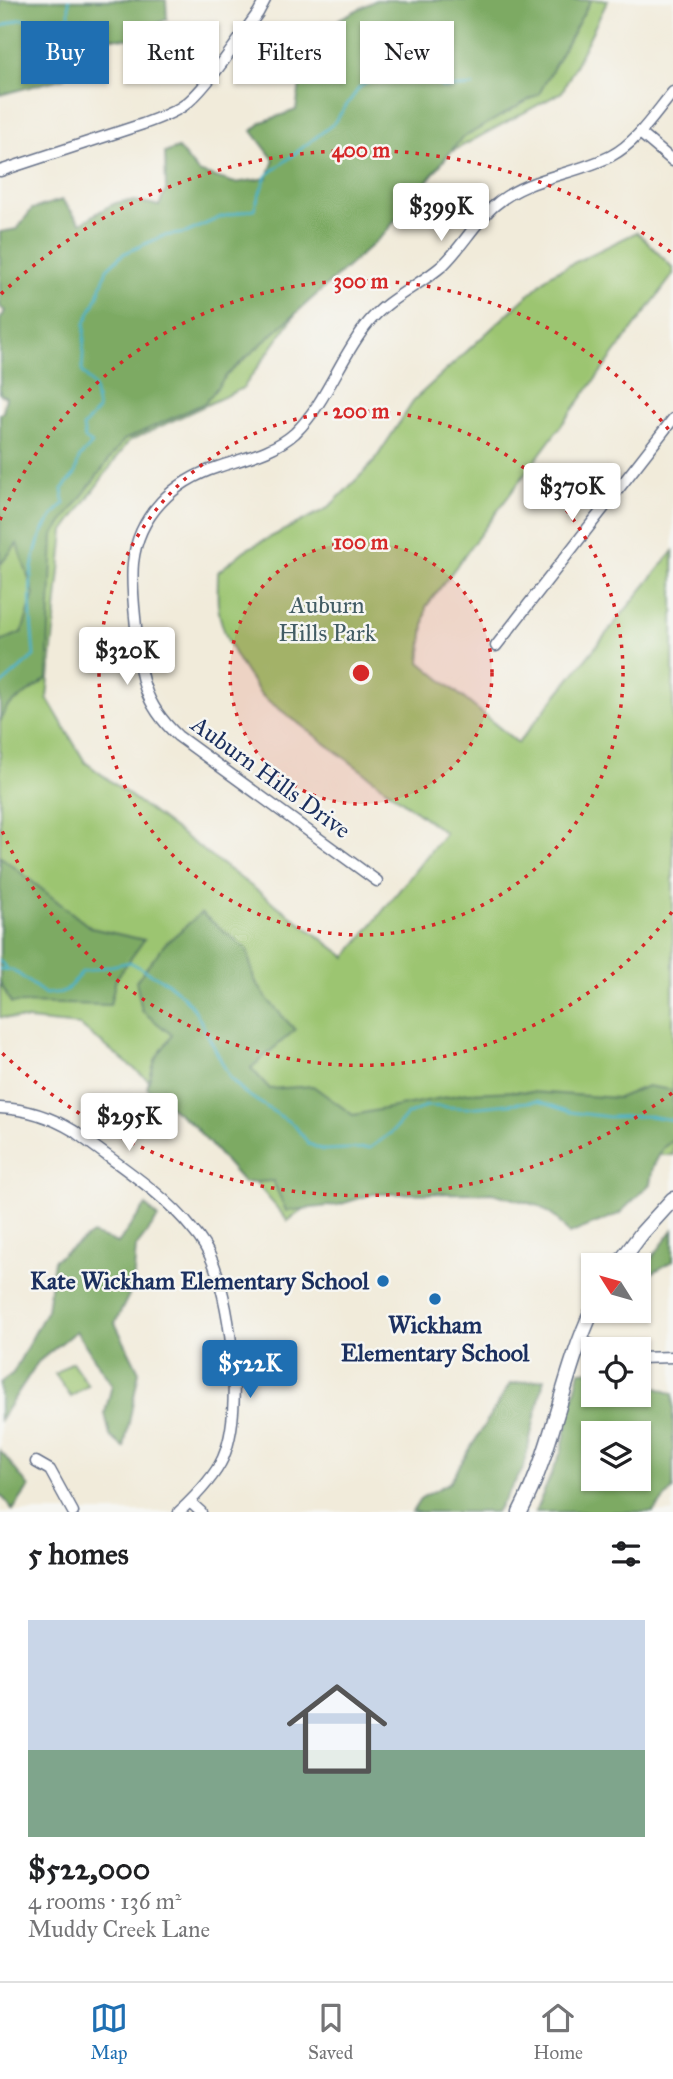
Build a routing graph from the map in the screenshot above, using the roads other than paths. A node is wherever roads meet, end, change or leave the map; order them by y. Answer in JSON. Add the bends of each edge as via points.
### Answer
{"nodes":[{"id":1,"x":265,"y":0,"type":"edge"},
{"id":2,"x":673,"y":92,"type":"edge"},
{"id":3,"x":640,"y":133,"type":"junction"},
{"id":4,"x":673,"y":161,"type":"edge"},
{"id":5,"x":0,"y":171,"type":"edge"},
{"id":6,"x":673,"y":419,"type":"edge"},
{"id":7,"x":496,"y":646,"type":"dead end"},
{"id":8,"x":377,"y":881,"type":"dead end"},
{"id":9,"x":0,"y":1108,"type":"edge"},
{"id":10,"x":673,"y":1199,"type":"edge"},
{"id":11,"x":627,"y":1253,"type":"edge"},
{"id":12,"x":587,"y":1323,"type":"edge"},
{"id":13,"x":579,"y":1340,"type":"joint"},
{"id":14,"x":673,"y":1357,"type":"edge"},
{"id":15,"x":651,"y":1358,"type":"edge"},
{"id":16,"x":36,"y":1462,"type":"dead end"},
{"id":17,"x":190,"y":1502,"type":"junction"},
{"id":18,"x":73,"y":1512,"type":"edge"},
{"id":19,"x":179,"y":1512,"type":"edge"},
{"id":20,"x":201,"y":1512,"type":"edge"},
{"id":21,"x":520,"y":1512,"type":"edge"}],
"edges":[{"from":1,"to":5,"type":"street","via":[[185,105],[143,124]]},
{"from":2,"to":3,"type":"street","name":"Auburn Hills Drive"},
{"from":3,"to":4,"type":"street"},
{"from":3,"to":8,"type":"street","name":"Auburn Hills Drive","via":[[612,155],[526,186],[495,205],[444,264],[388,303],[367,324],[298,430],[270,450],[203,472],[179,485],[152,512],[137,542],[132,577],[138,667],[153,707],[178,736]]},
{"from":6,"to":7,"type":"street"},
{"from":9,"to":17,"type":"street","via":[[32,1112],[74,1131],[171,1206],[214,1264],[229,1333],[234,1412],[222,1461]]},
{"from":10,"to":11,"type":"main road"},
{"from":12,"to":13,"type":"main road"},
{"from":13,"to":21,"type":"main road","via":[[543,1463]]},
{"from":14,"to":15,"type":"street"},
{"from":16,"to":18,"type":"street","via":[[50,1470]]},
{"from":17,"to":19,"type":"street"},
{"from":17,"to":20,"type":"street"}]}
